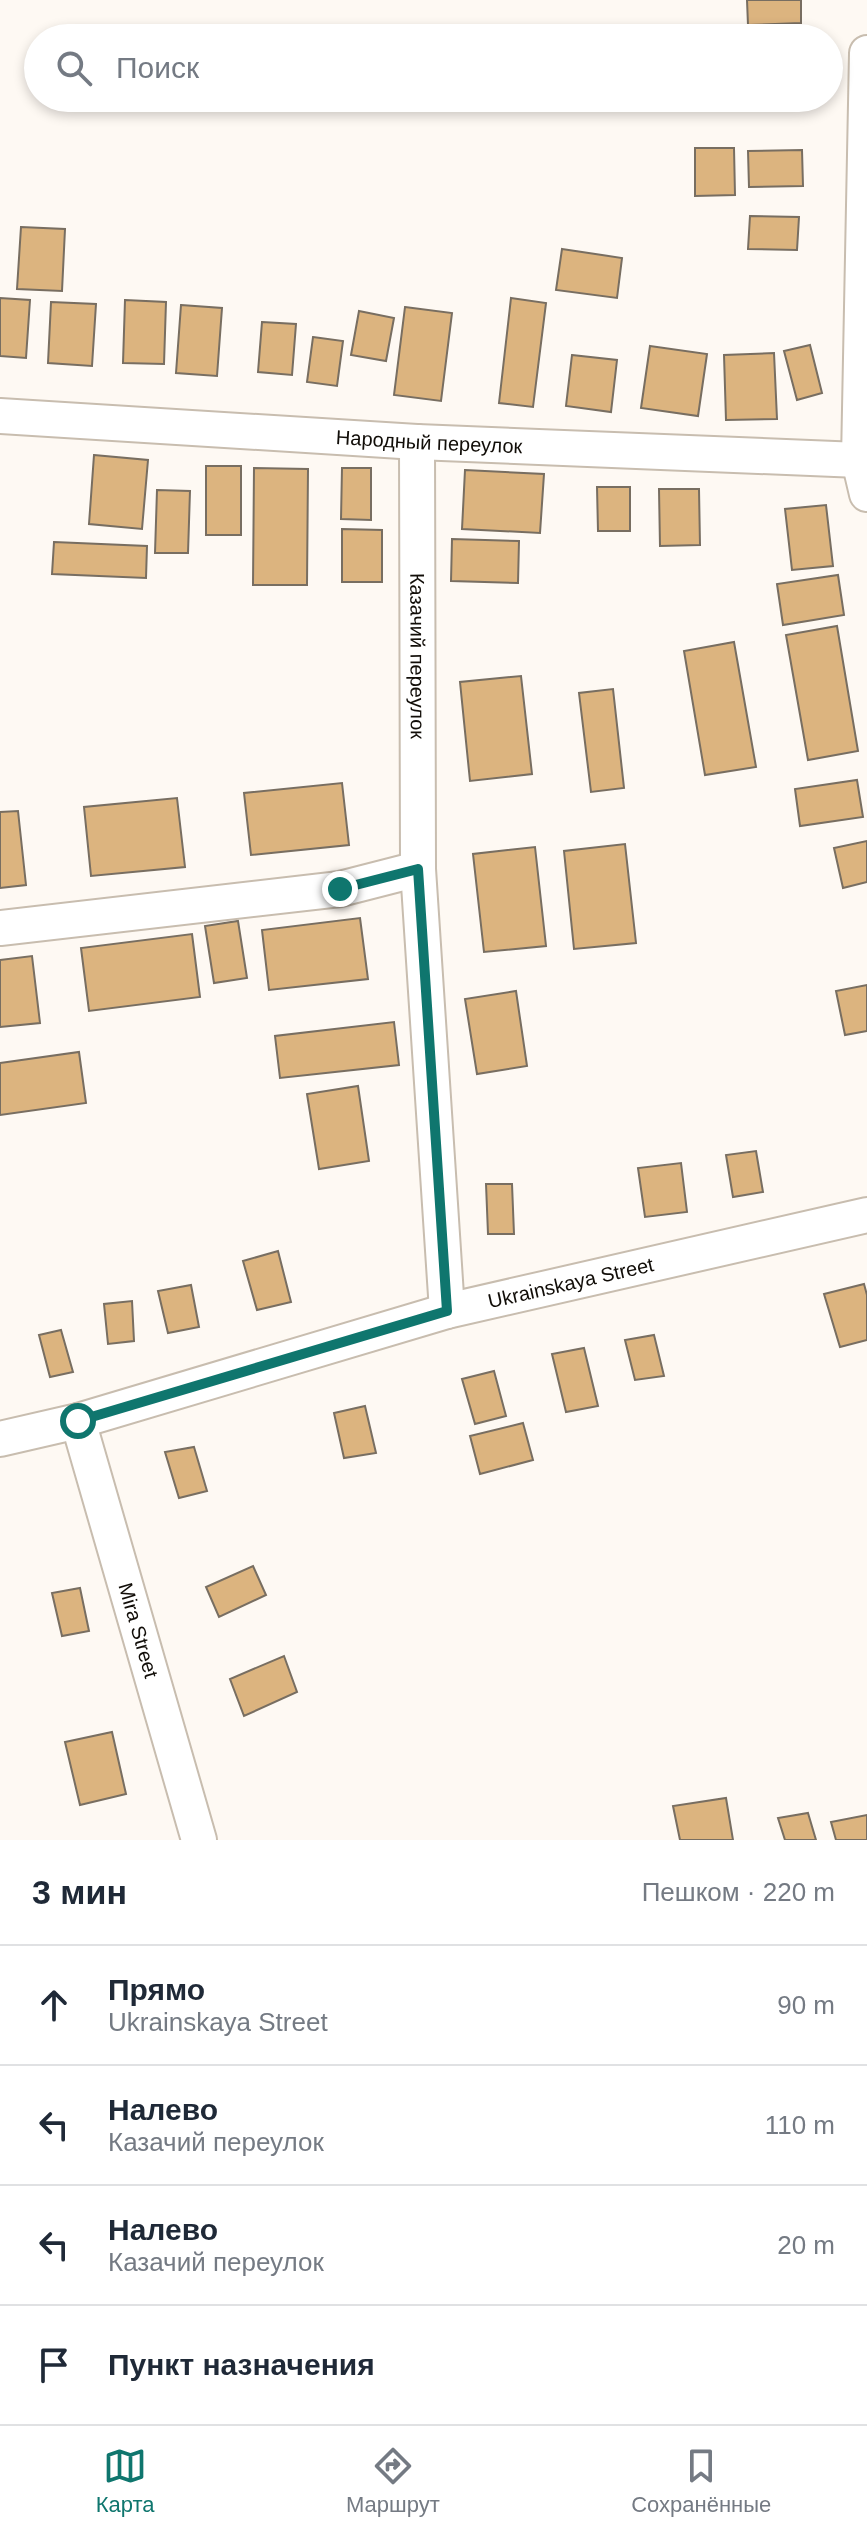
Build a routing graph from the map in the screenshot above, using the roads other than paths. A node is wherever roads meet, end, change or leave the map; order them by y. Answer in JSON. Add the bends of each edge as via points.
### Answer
{"nodes":[{"id":1,"x":867,"y":53,"type":"edge"},
{"id":2,"x":0,"y":416,"type":"edge"},
{"id":3,"x":417,"y":442,"type":"junction"},
{"id":4,"x":859,"y":460,"type":"junction"},
{"id":5,"x":867,"y":494,"type":"edge"},
{"id":6,"x":418,"y":869,"type":"junction"},
{"id":7,"x":0,"y":928,"type":"edge"},
{"id":8,"x":867,"y":1215,"type":"edge"},
{"id":9,"x":447,"y":1311,"type":"junction"},
{"id":10,"x":78,"y":1421,"type":"junction"},
{"id":11,"x":0,"y":1439,"type":"edge"},
{"id":12,"x":199,"y":1840,"type":"edge"}],
"edges":[{"from":1,"to":4,"type":"street"},
{"from":2,"to":3,"type":"street","name":"Народный переулок"},
{"from":3,"to":4,"type":"street","name":"Народный переулок"},
{"from":3,"to":6,"type":"street","name":"Казачий переулок"},
{"from":4,"to":5,"type":"street"},
{"from":6,"to":7,"type":"street","via":[[340,889]]},
{"from":6,"to":9,"type":"street","name":"Казачий переулок"},
{"from":8,"to":9,"type":"street","name":"Ukrainskaya Street"},
{"from":9,"to":10,"type":"street","name":"Ukrainskaya Street"},
{"from":10,"to":11,"type":"street","name":"Ukrainskaya Street"},
{"from":10,"to":12,"type":"street","name":"Mira Street"}]}
